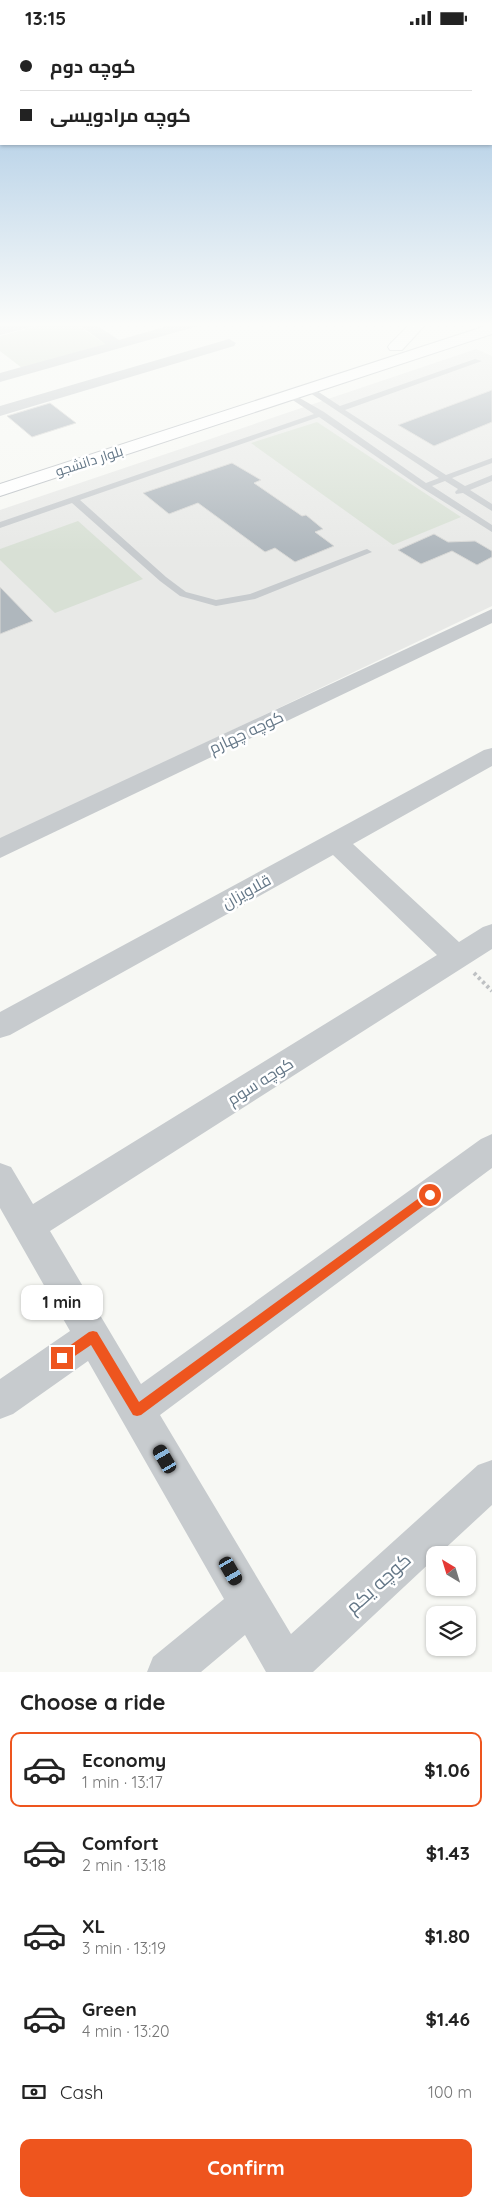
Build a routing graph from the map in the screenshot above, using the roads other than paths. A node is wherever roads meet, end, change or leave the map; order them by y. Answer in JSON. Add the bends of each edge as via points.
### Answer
{"nodes":[{"id":1,"x":39,"y":399,"type":"edge"},
{"id":2,"x":233,"y":399,"type":"edge"},
{"id":3,"x":278,"y":399,"type":"edge"},
{"id":4,"x":298,"y":399,"type":"edge"},
{"id":5,"x":324,"y":399,"type":"edge"},
{"id":6,"x":357,"y":399,"type":"edge"},
{"id":7,"x":339,"y":409,"type":"junction"},
{"id":8,"x":0,"y":411,"type":"edge"},
{"id":9,"x":321,"y":414,"type":"junction"},
{"id":10,"x":492,"y":460,"type":"edge"},
{"id":11,"x":0,"y":474,"type":"edge"},
{"id":12,"x":447,"y":477,"type":"junction"},
{"id":13,"x":492,"y":478,"type":"edge"},
{"id":14,"x":425,"y":486,"type":"junction"},
{"id":15,"x":0,"y":490,"type":"edge"},
{"id":16,"x":463,"y":490,"type":"junction"},
{"id":17,"x":442,"y":498,"type":"junction"},
{"id":18,"x":74,"y":499,"type":"junction"},
{"id":19,"x":492,"y":508,"type":"edge"},
{"id":20,"x":0,"y":525,"type":"edge"},
{"id":21,"x":492,"y":529,"type":"edge"},
{"id":22,"x":367,"y":552,"type":"dead end"},
{"id":23,"x":492,"y":615,"type":"edge"},
{"id":24,"x":492,"y":756,"type":"edge"},
{"id":25,"x":335,"y":842,"type":"junction"},
{"id":26,"x":0,"y":849,"type":"edge"},
{"id":27,"x":492,"y":935,"type":"edge"},
{"id":28,"x":457,"y":957,"type":"junction"},
{"id":29,"x":0,"y":1026,"type":"edge"},
{"id":30,"x":492,"y":1149,"type":"edge"},
{"id":31,"x":0,"y":1178,"type":"edge"},
{"id":32,"x":28,"y":1226,"type":"junction"},
{"id":33,"x":93,"y":1337,"type":"junction"},
{"id":34,"x":0,"y":1401,"type":"edge"},
{"id":35,"x":137,"y":1411,"type":"junction"},
{"id":36,"x":492,"y":1479,"type":"edge"},
{"id":37,"x":250,"y":1603,"type":"junction"},
{"id":38,"x":288,"y":1669,"type":"edge"},
{"id":39,"x":168,"y":1672,"type":"edge"}],
"edges":[{"from":1,"to":8,"type":"street"},
{"from":2,"to":11,"type":"main road","name":"بلوار دانشجو"},
{"from":3,"to":15,"type":"main road","name":"بلوار دانشجو"},
{"from":4,"to":9,"type":"lane"},
{"from":5,"to":7,"type":"lane"},
{"from":6,"to":7,"type":"lane"},
{"from":7,"to":12,"type":"lane"},
{"from":9,"to":14,"type":"lane"},
{"from":9,"to":18,"type":"lane"},
{"from":10,"to":12,"type":"lane"},
{"from":12,"to":14,"type":"lane"},
{"from":12,"to":16,"type":"lane"},
{"from":13,"to":16,"type":"lane"},
{"from":14,"to":17,"type":"lane"},
{"from":16,"to":17,"type":"lane"},
{"from":16,"to":19,"type":"lane"},
{"from":17,"to":21,"type":"lane"},
{"from":18,"to":20,"type":"lane"},
{"from":18,"to":22,"type":"lane","via":[[183,594],[216,603],[252,597]]},
{"from":23,"to":26,"type":"street","name":"کوچه چهارم"},
{"from":24,"to":25,"type":"street","name":"قلاویزان"},
{"from":25,"to":28,"type":"street"},
{"from":25,"to":29,"type":"street","name":"قلاویزان"},
{"from":27,"to":28,"type":"street","name":"کوچه سوم"},
{"from":28,"to":32,"type":"street","name":"کوچه سوم"},
{"from":30,"to":35,"type":"street"},
{"from":31,"to":32,"type":"street"},
{"from":32,"to":33,"type":"street"},
{"from":33,"to":34,"type":"street"},
{"from":33,"to":35,"type":"street"},
{"from":35,"to":37,"type":"street"},
{"from":36,"to":38,"type":"street","name":"کوچه یکم"},
{"from":37,"to":38,"type":"street"},
{"from":37,"to":39,"type":"street"}]}
